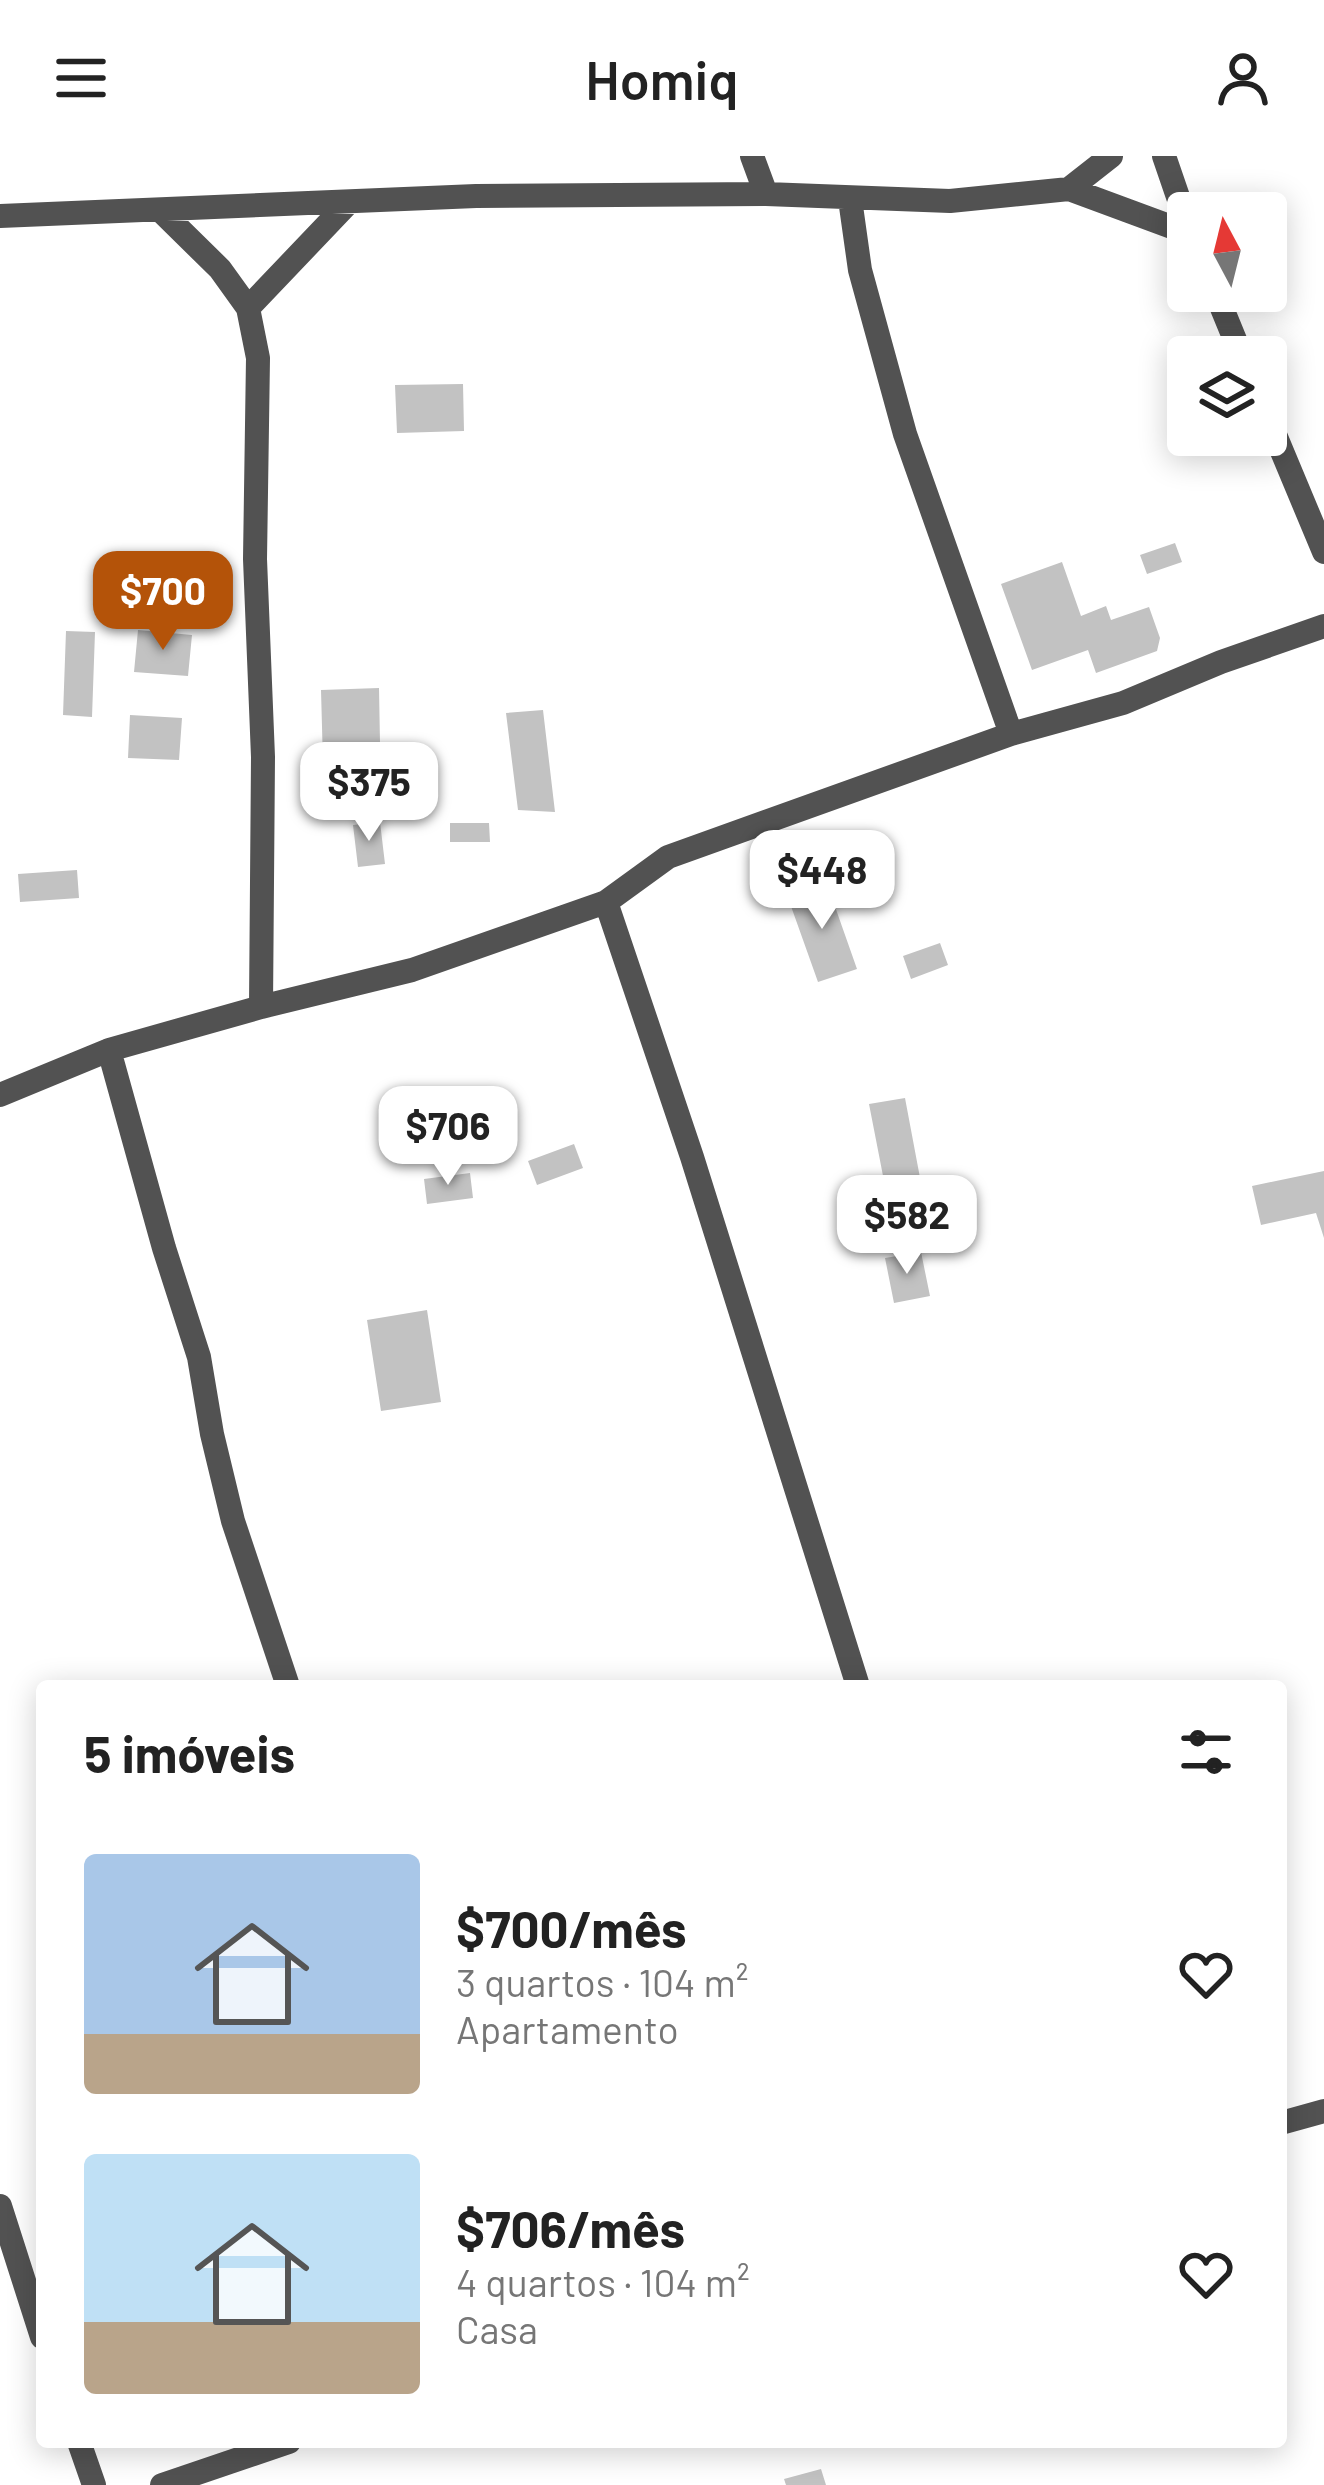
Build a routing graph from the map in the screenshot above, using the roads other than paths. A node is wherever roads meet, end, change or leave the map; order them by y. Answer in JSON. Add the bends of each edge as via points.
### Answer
{"nodes":[{"id":1,"x":752,"y":156,"type":"edge"},
{"id":2,"x":1111,"y":156,"type":"edge"},
{"id":3,"x":1164,"y":156,"type":"edge"},
{"id":4,"x":1069,"y":189,"type":"junction"},
{"id":5,"x":1176,"y":192,"type":"edge"},
{"id":6,"x":766,"y":194,"type":"junction"},
{"id":7,"x":850,"y":199,"type":"junction"},
{"id":8,"x":349,"y":202,"type":"junction"},
{"id":9,"x":161,"y":211,"type":"junction"},
{"id":10,"x":0,"y":216,"type":"edge"},
{"id":11,"x":1167,"y":223,"type":"edge"},
{"id":12,"x":248,"y":308,"type":"junction"},
{"id":13,"x":1284,"y":456,"type":"edge"},
{"id":14,"x":1324,"y":552,"type":"edge"},
{"id":15,"x":1324,"y":626,"type":"edge"},
{"id":16,"x":1011,"y":734,"type":"junction"},
{"id":17,"x":606,"y":902,"type":"junction"},
{"id":18,"x":261,"y":1007,"type":"junction"},
{"id":19,"x":109,"y":1050,"type":"junction"},
{"id":20,"x":0,"y":1095,"type":"edge"},
{"id":21,"x":285,"y":1680,"type":"edge"},
{"id":22,"x":856,"y":1680,"type":"edge"},
{"id":23,"x":1324,"y":2111,"type":"edge"},
{"id":24,"x":1287,"y":2121,"type":"edge"},
{"id":25,"x":0,"y":2206,"type":"edge"},
{"id":26,"x":36,"y":2318,"type":"edge"},
{"id":27,"x":81,"y":2448,"type":"edge"},
{"id":28,"x":272,"y":2448,"type":"edge"},
{"id":29,"x":94,"y":2485,"type":"edge"},
{"id":30,"x":162,"y":2485,"type":"edge"}],
"edges":[{"from":1,"to":6,"type":"street"},
{"from":2,"to":4,"type":"street"},
{"from":3,"to":5,"type":"street"},
{"from":4,"to":7,"type":"street","via":[[950,201]]},
{"from":4,"to":11,"type":"street"},
{"from":6,"to":7,"type":"street"},
{"from":6,"to":8,"type":"street"},
{"from":7,"to":16,"type":"street","via":[[860,270],[905,434]]},
{"from":8,"to":9,"type":"street"},
{"from":8,"to":12,"type":"street"},
{"from":9,"to":10,"type":"street"},
{"from":9,"to":12,"type":"street"},
{"from":12,"to":18,"type":"street","via":[[258,358]]},
{"from":13,"to":14,"type":"street"},
{"from":15,"to":16,"type":"street","via":[[1123,703]]},
{"from":16,"to":17,"type":"street","via":[[668,857]]},
{"from":17,"to":18,"type":"street","via":[[412,970]]},
{"from":17,"to":22,"type":"street"},
{"from":18,"to":19,"type":"street"},
{"from":19,"to":20,"type":"street"},
{"from":19,"to":21,"type":"street","via":[[199,1357],[233,1521]]},
{"from":23,"to":24,"type":"street"},
{"from":25,"to":26,"type":"street"},
{"from":27,"to":29,"type":"street"},
{"from":28,"to":30,"type":"street"}]}
